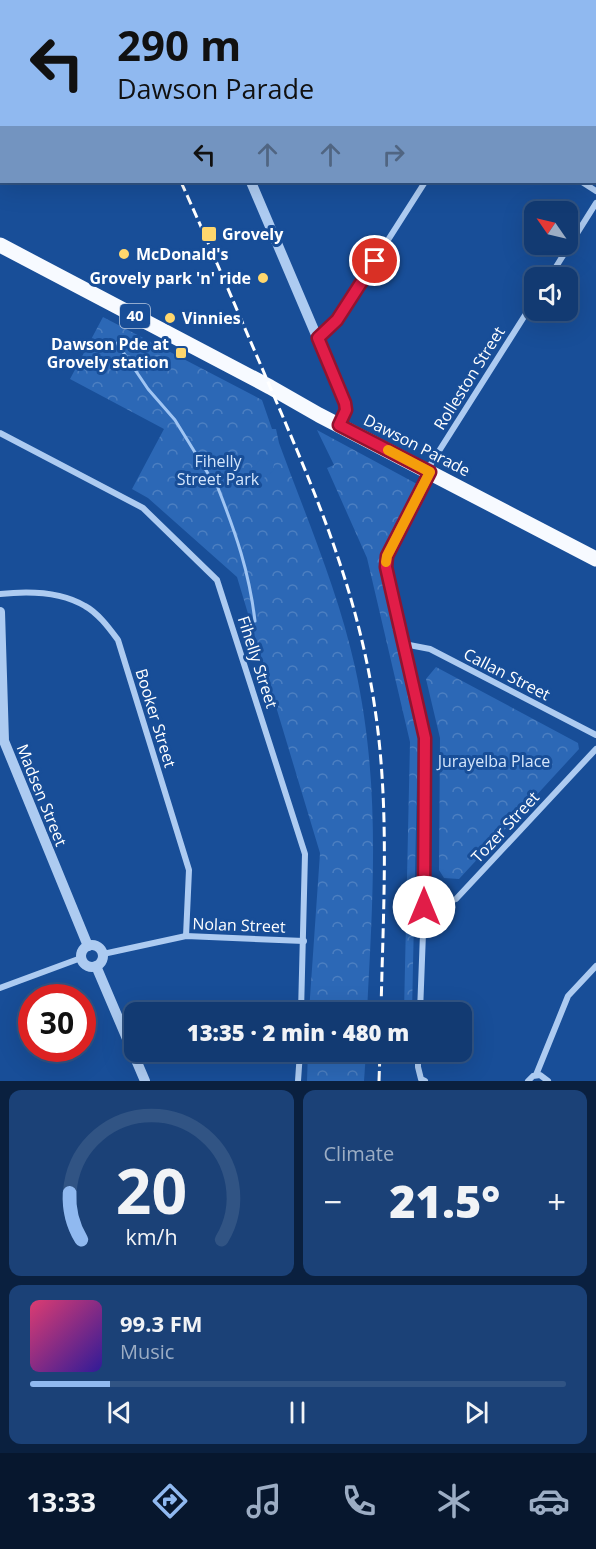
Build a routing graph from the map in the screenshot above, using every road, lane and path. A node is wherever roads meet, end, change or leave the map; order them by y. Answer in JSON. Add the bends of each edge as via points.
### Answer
{"nodes":[{"id":1,"x":251,"y":183,"type":"edge"},
{"id":2,"x":424,"y":183,"type":"edge"},
{"id":3,"x":596,"y":203,"type":"edge"},
{"id":4,"x":0,"y":245,"type":"edge"},
{"id":5,"x":556,"y":267,"type":"edge"},
{"id":6,"x":524,"y":317,"type":"edge"},
{"id":7,"x":318,"y":338,"type":"junction"},
{"id":8,"x":339,"y":425,"type":"junction"},
{"id":9,"x":0,"y":433,"type":"edge"},
{"id":10,"x":429,"y":471,"type":"junction"},
{"id":11,"x":596,"y":559,"type":"edge"},
{"id":12,"x":0,"y":594,"type":"edge"},
{"id":13,"x":0,"y":612,"type":"edge"},
{"id":14,"x":404,"y":644,"type":"junction"},
{"id":15,"x":596,"y":735,"type":"edge"},
{"id":16,"x":596,"y":749,"type":"edge"},
{"id":17,"x":424,"y":907,"type":"junction"},
{"id":18,"x":186,"y":936,"type":"junction"},
{"id":19,"x":304,"y":941,"type":"junction"},
{"id":20,"x":88,"y":946,"type":"junction"},
{"id":21,"x":102,"y":954,"type":"junction"},
{"id":22,"x":81,"y":958,"type":"junction"},
{"id":23,"x":96,"y":966,"type":"junction"},
{"id":24,"x":596,"y":966,"type":"edge"},
{"id":25,"x":0,"y":988,"type":"edge"},
{"id":26,"x":301,"y":1002,"type":"edge"},
{"id":27,"x":420,"y":1002,"type":"edge"},
{"id":28,"x":299,"y":1062,"type":"edge"},
{"id":29,"x":418,"y":1062,"type":"edge"},
{"id":30,"x":536,"y":1075,"type":"junction"},
{"id":31,"x":145,"y":1081,"type":"edge"},
{"id":32,"x":298,"y":1081,"type":"edge"},
{"id":33,"x":425,"y":1081,"type":"edge"},
{"id":34,"x":528,"y":1081,"type":"edge"},
{"id":35,"x":548,"y":1081,"type":"edge"}],
"edges":[{"from":1,"to":7,"type":"street"},
{"from":2,"to":7,"type":"street","via":[[337,320]]},
{"from":3,"to":5,"type":"street"},
{"from":4,"to":8,"type":"main road","name":"Dawson Parade","number":"40"},
{"from":6,"to":10,"type":"street","name":"Rolleston Street"},
{"from":7,"to":8,"type":"street","via":[[345,403]]},
{"from":8,"to":10,"type":"main road","name":"Dawson Parade","number":"40"},
{"from":9,"to":19,"type":"street","name":"Fihelly Street","via":[[143,508],[217,580],[304,848]]},
{"from":10,"to":11,"type":"main road","name":"Dawson Parade","number":"40"},
{"from":10,"to":14,"type":"street","name":"Rolleston Street","via":[[387,556],[386,567]]},
{"from":12,"to":18,"type":"street","name":"Booker Street","via":[[20,591],[75,602],[92,612],[118,640],[189,870]]},
{"from":13,"to":20,"type":"street","name":"Madsen Street","via":[[4,741]]},
{"from":14,"to":15,"type":"street","name":"Callan Street","via":[[430,650]]},
{"from":14,"to":17,"type":"street","name":"Rolleston Street","via":[[425,738]]},
{"from":16,"to":17,"type":"street","name":"Tozer Street","via":[[456,899]]},
{"from":17,"to":27,"type":"street","name":"Rolleston Street"},
{"from":18,"to":19,"type":"street","name":"Nolan Street"},
{"from":18,"to":21,"type":"street","name":"Nolan Street"},
{"from":19,"to":26,"type":"street","name":"Fihelly Street"},
{"from":20,"to":21,"type":"street","via":[[96,946]]},
{"from":20,"to":22,"type":"street"},
{"from":21,"to":23,"type":"street","via":[[102,961]]},
{"from":22,"to":23,"type":"street","via":[[86,966]]},
{"from":22,"to":25,"type":"street"},
{"from":23,"to":31,"type":"street"},
{"from":24,"to":30,"type":"street","via":[[568,996]]},
{"from":28,"to":32,"type":"street"},
{"from":29,"to":33,"type":"street","via":[[421,1079]]},
{"from":30,"to":34,"type":"street"},
{"from":30,"to":35,"type":"street"}]}
